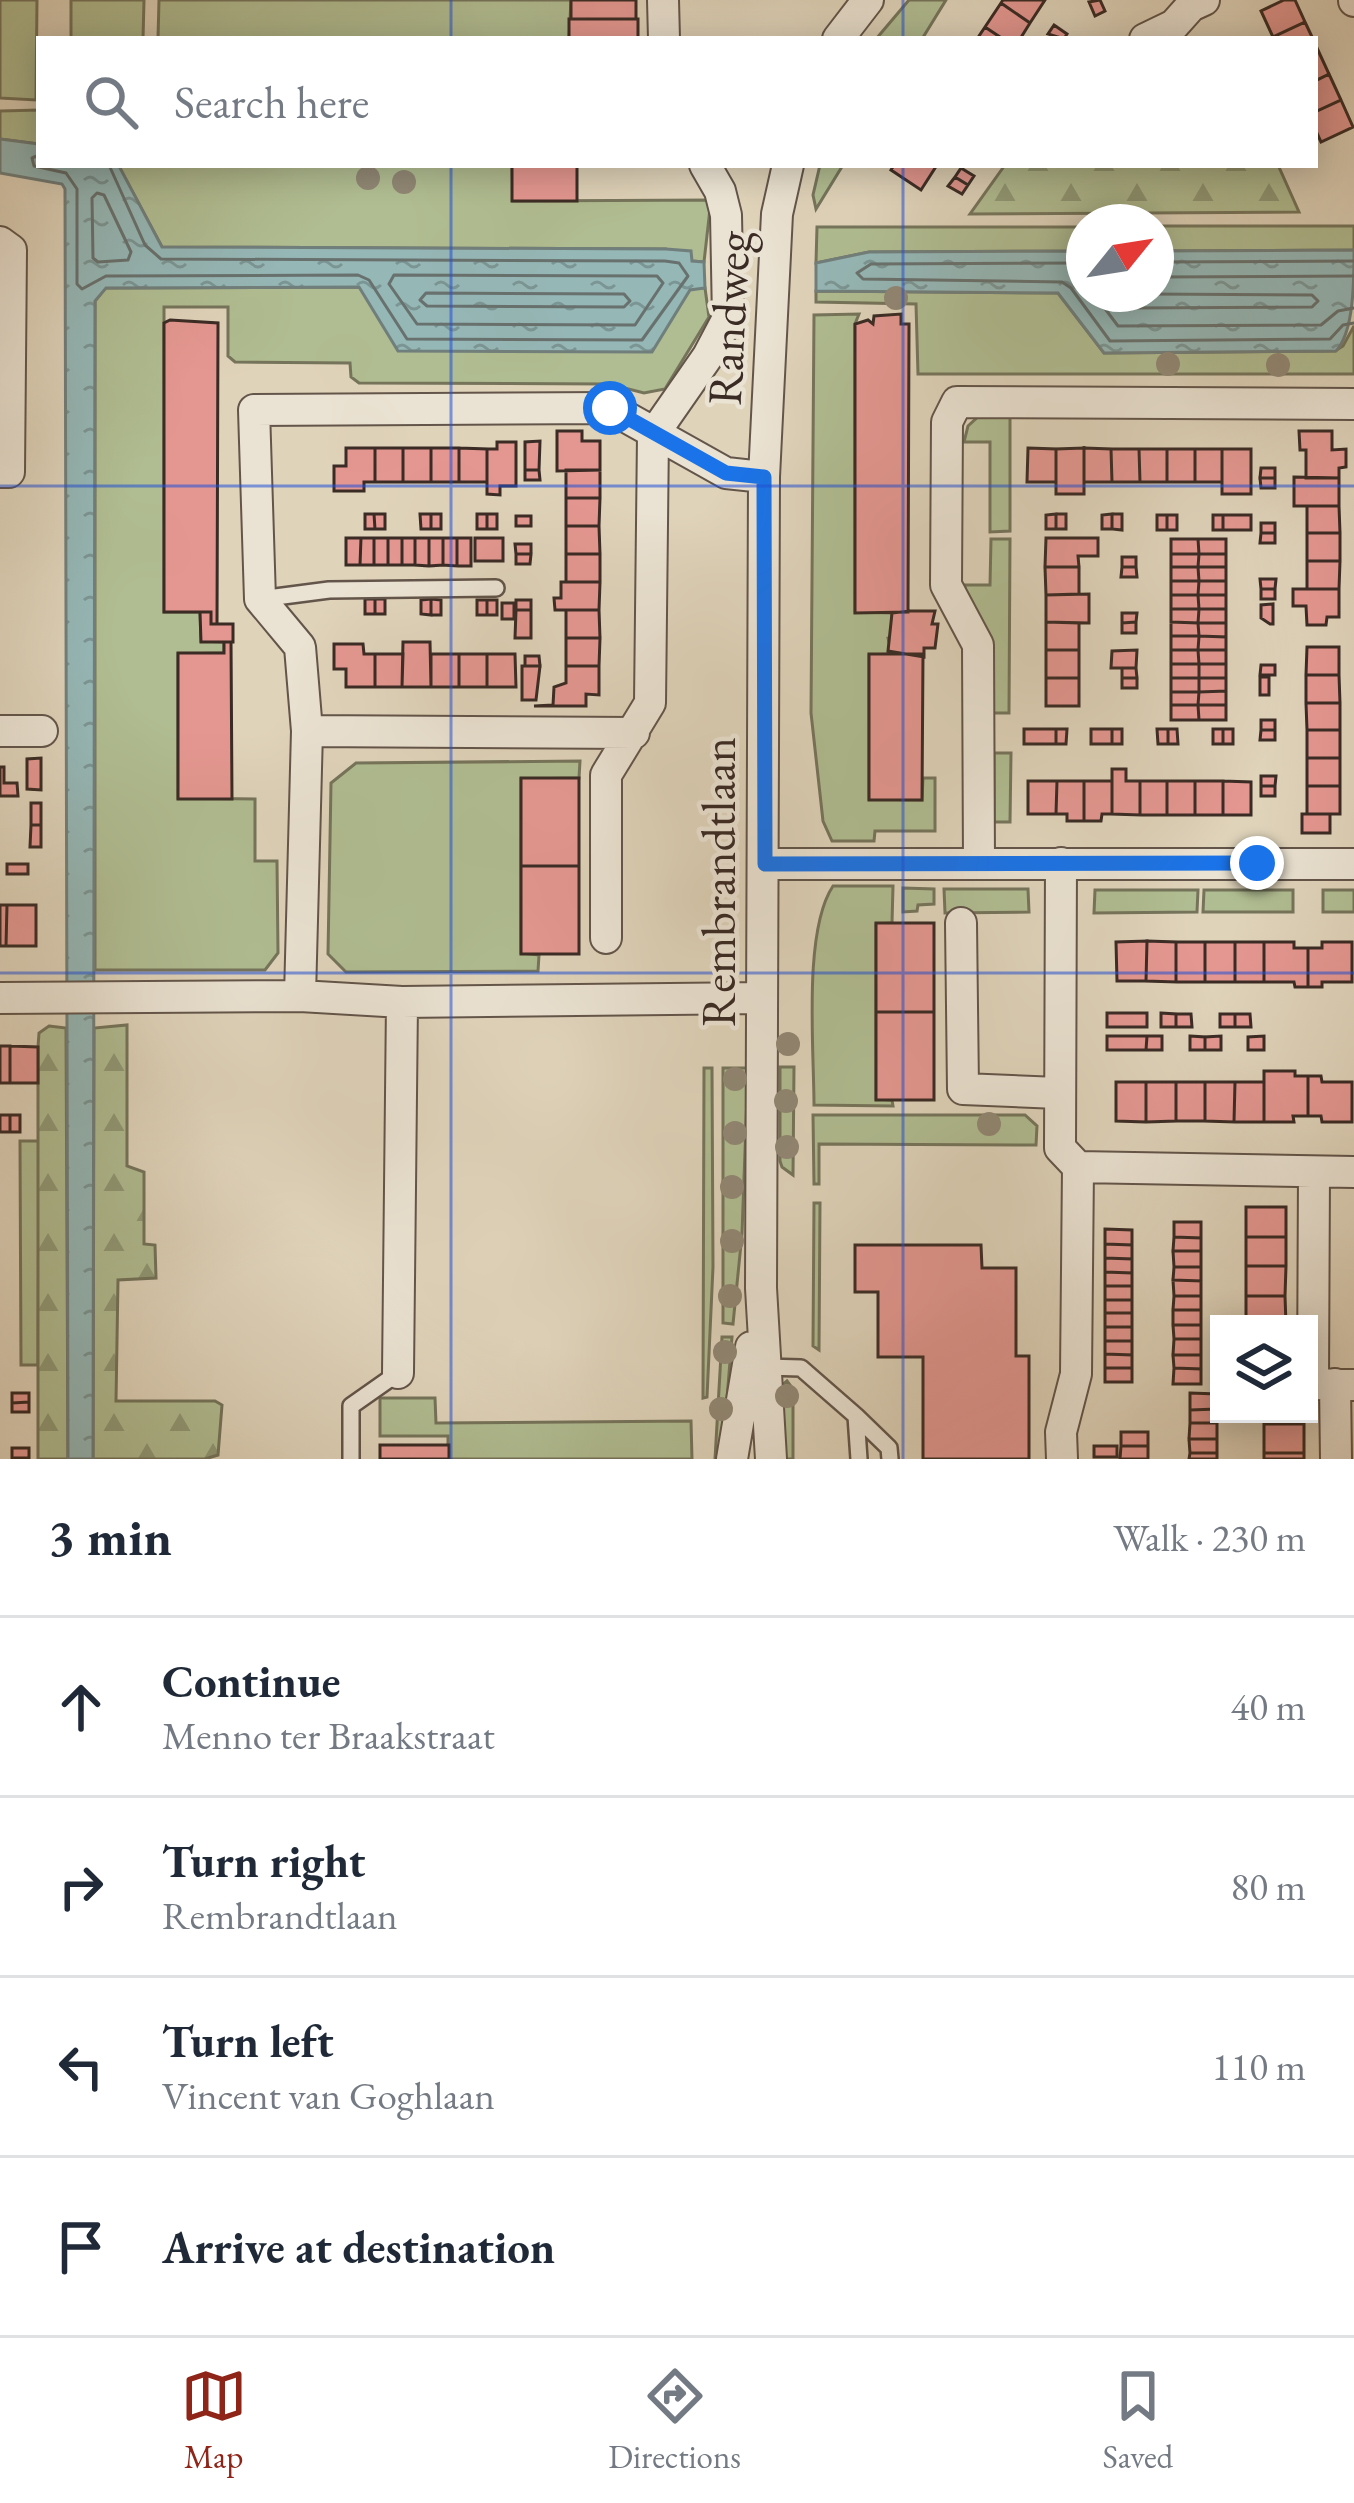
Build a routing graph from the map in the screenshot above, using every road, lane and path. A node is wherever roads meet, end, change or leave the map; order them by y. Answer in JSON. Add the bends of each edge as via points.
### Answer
{"nodes":[{"id":1,"x":663,"y":0,"type":"edge"},
{"id":2,"x":868,"y":0,"type":"edge"},
{"id":3,"x":1204,"y":0,"type":"edge"},
{"id":4,"x":1178,"y":32,"type":"edge"},
{"id":5,"x":664,"y":36,"type":"edge"},
{"id":6,"x":840,"y":36,"type":"edge"},
{"id":7,"x":706,"y":168,"type":"edge"},
{"id":8,"x":787,"y":168,"type":"edge"},
{"id":9,"x":0,"y":242,"type":"edge"},
{"id":10,"x":1354,"y":404,"type":"edge"},
{"id":11,"x":653,"y":435,"type":"junction"},
{"id":12,"x":0,"y":472,"type":"edge"},
{"id":13,"x":764,"y":477,"type":"junction"},
{"id":14,"x":496,"y":588,"type":"dead end"},
{"id":15,"x":260,"y":599,"type":"junction"},
{"id":16,"x":308,"y":730,"type":"junction"},
{"id":17,"x":0,"y":731,"type":"edge"},
{"id":18,"x":42,"y":731,"type":"dead end"},
{"id":19,"x":634,"y":733,"type":"junction"},
{"id":20,"x":979,"y":862,"type":"junction"},
{"id":21,"x":1060,"y":863,"type":"junction"},
{"id":22,"x":765,"y":864,"type":"junction"},
{"id":23,"x":1354,"y":864,"type":"edge"},
{"id":24,"x":961,"y":923,"type":"dead end"},
{"id":25,"x":606,"y":938,"type":"dead end"},
{"id":26,"x":300,"y":996,"type":"junction"},
{"id":27,"x":0,"y":998,"type":"edge"},
{"id":28,"x":762,"y":998,"type":"junction"},
{"id":29,"x":402,"y":1002,"type":"junction"},
{"id":30,"x":1058,"y":1093,"type":"junction"},
{"id":31,"x":1078,"y":1167,"type":"junction"},
{"id":32,"x":1315,"y":1172,"type":"junction"},
{"id":33,"x":1354,"y":1172,"type":"edge"},
{"id":34,"x":761,"y":1288,"type":"junction"},
{"id":35,"x":765,"y":1367,"type":"junction"},
{"id":36,"x":398,"y":1373,"type":"joint"},
{"id":37,"x":1344,"y":1385,"type":"edge"},
{"id":38,"x":856,"y":1416,"type":"junction"},
{"id":39,"x":351,"y":1459,"type":"edge"},
{"id":40,"x":733,"y":1459,"type":"edge"},
{"id":41,"x":771,"y":1459,"type":"edge"},
{"id":42,"x":859,"y":1459,"type":"edge"},
{"id":43,"x":890,"y":1459,"type":"edge"},
{"id":44,"x":1062,"y":1459,"type":"edge"},
{"id":45,"x":1336,"y":1459,"type":"edge"}],
"edges":[{"from":1,"to":5,"type":"street"},
{"from":2,"to":6,"type":"street"},
{"from":3,"to":4,"type":"street","via":[[1191,6]]},
{"from":7,"to":11,"type":"street","via":[[723,203],[728,318]]},
{"from":8,"to":13,"type":"street","name":"Randweg","via":[[777,214]]},
{"from":9,"to":12,"type":"street","via":[[11,250],[12,345],[9,472]]},
{"from":10,"to":20,"type":"street","via":[[957,402],[946,422],[946,585],[978,645]]},
{"from":11,"to":13,"type":"street","via":[[726,473]]},
{"from":11,"to":15,"type":"street","via":[[610,408],[254,410]]},
{"from":11,"to":19,"type":"street","via":[[650,704]]},
{"from":13,"to":22,"type":"street","name":"Rembrandtlaan"},
{"from":14,"to":15,"type":"lane"},
{"from":15,"to":16,"type":"street","via":[[300,647]]},
{"from":16,"to":19,"type":"street"},
{"from":16,"to":26,"type":"street"},
{"from":17,"to":18,"type":"street"},
{"from":19,"to":25,"type":"street","via":[[606,775]]},
{"from":20,"to":21,"type":"street"},
{"from":20,"to":22,"type":"street"},
{"from":21,"to":23,"type":"street"},
{"from":21,"to":30,"type":"street"},
{"from":22,"to":28,"type":"street","name":"Rembrandtlaan"},
{"from":24,"to":30,"type":"street","via":[[963,1089]]},
{"from":26,"to":27,"type":"street"},
{"from":26,"to":29,"type":"street"},
{"from":28,"to":29,"type":"street"},
{"from":28,"to":34,"type":"street","name":"Rembrandtlaan"},
{"from":29,"to":36,"type":"street"},
{"from":30,"to":31,"type":"street","via":[[1060,1148]]},
{"from":31,"to":32,"type":"street"},
{"from":31,"to":44,"type":"street","via":[[1076,1374]]},
{"from":32,"to":33,"type":"street"},
{"from":32,"to":37,"type":"street","via":[[1313,1384]]},
{"from":34,"to":35,"type":"street","name":"Rembrandtlaan"},
{"from":34,"to":40,"type":"street","name":"Rembrandtlaan"},
{"from":35,"to":38,"type":"lane","via":[[800,1368]]},
{"from":35,"to":41,"type":"street","name":"Rembrandtlaan"},
{"from":36,"to":39,"type":"lane","via":[[351,1406]]},
{"from":37,"to":45,"type":"street"},
{"from":38,"to":42,"type":"lane"},
{"from":38,"to":43,"type":"lane","via":[[889,1448]]}]}
